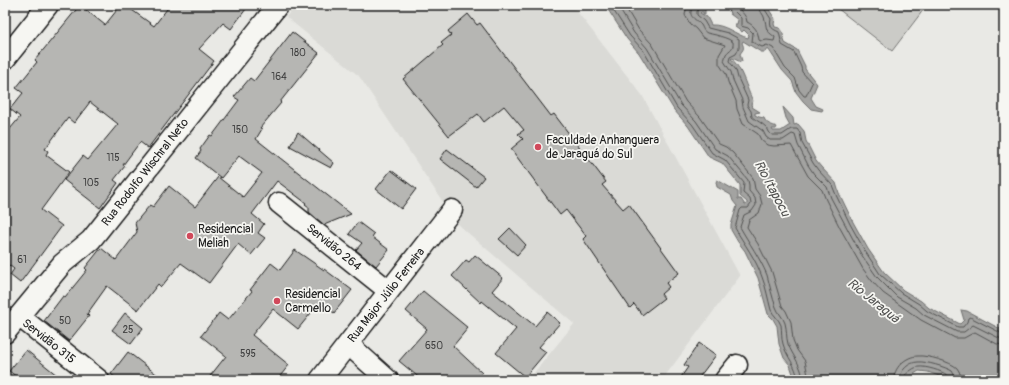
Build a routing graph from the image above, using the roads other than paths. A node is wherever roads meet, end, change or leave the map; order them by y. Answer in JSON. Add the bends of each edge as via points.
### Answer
{"nodes":[{"id":1,"x":48,"y":5,"type":"edge"},
{"id":2,"x":278,"y":5,"type":"edge"},
{"id":3,"x":5,"y":59,"type":"edge"},
{"id":4,"x":279,"y":203,"type":"dead end"},
{"id":5,"x":452,"y":210,"type":"dead end"},
{"id":6,"x":389,"y":291,"type":"junction"},
{"id":7,"x":18,"y":316,"type":"junction"},
{"id":8,"x":5,"y":333,"type":"edge"},
{"id":9,"x":348,"y":344,"type":"junction"},
{"id":10,"x":99,"y":380,"type":"edge"},
{"id":11,"x":320,"y":380,"type":"edge"},
{"id":12,"x":388,"y":380,"type":"edge"}],
"edges":[{"from":1,"to":3,"type":"street"},
{"from":2,"to":7,"type":"street","name":"Rua Rodolfo Wischral Neto","via":[[91,240],[62,264]]},
{"from":4,"to":6,"type":"street","name":"Servidão 264"},
{"from":5,"to":6,"type":"street","name":"Rua Major Júlio Ferreira"},
{"from":6,"to":9,"type":"street","name":"Rua Major Júlio Ferreira"},
{"from":7,"to":8,"type":"street","name":"Rua Rodolfo Wischral Neto"},
{"from":7,"to":10,"type":"street","name":"Servidão 315"},
{"from":9,"to":11,"type":"street","name":"Rua Major Júlio Ferreira"},
{"from":9,"to":12,"type":"street"}]}
